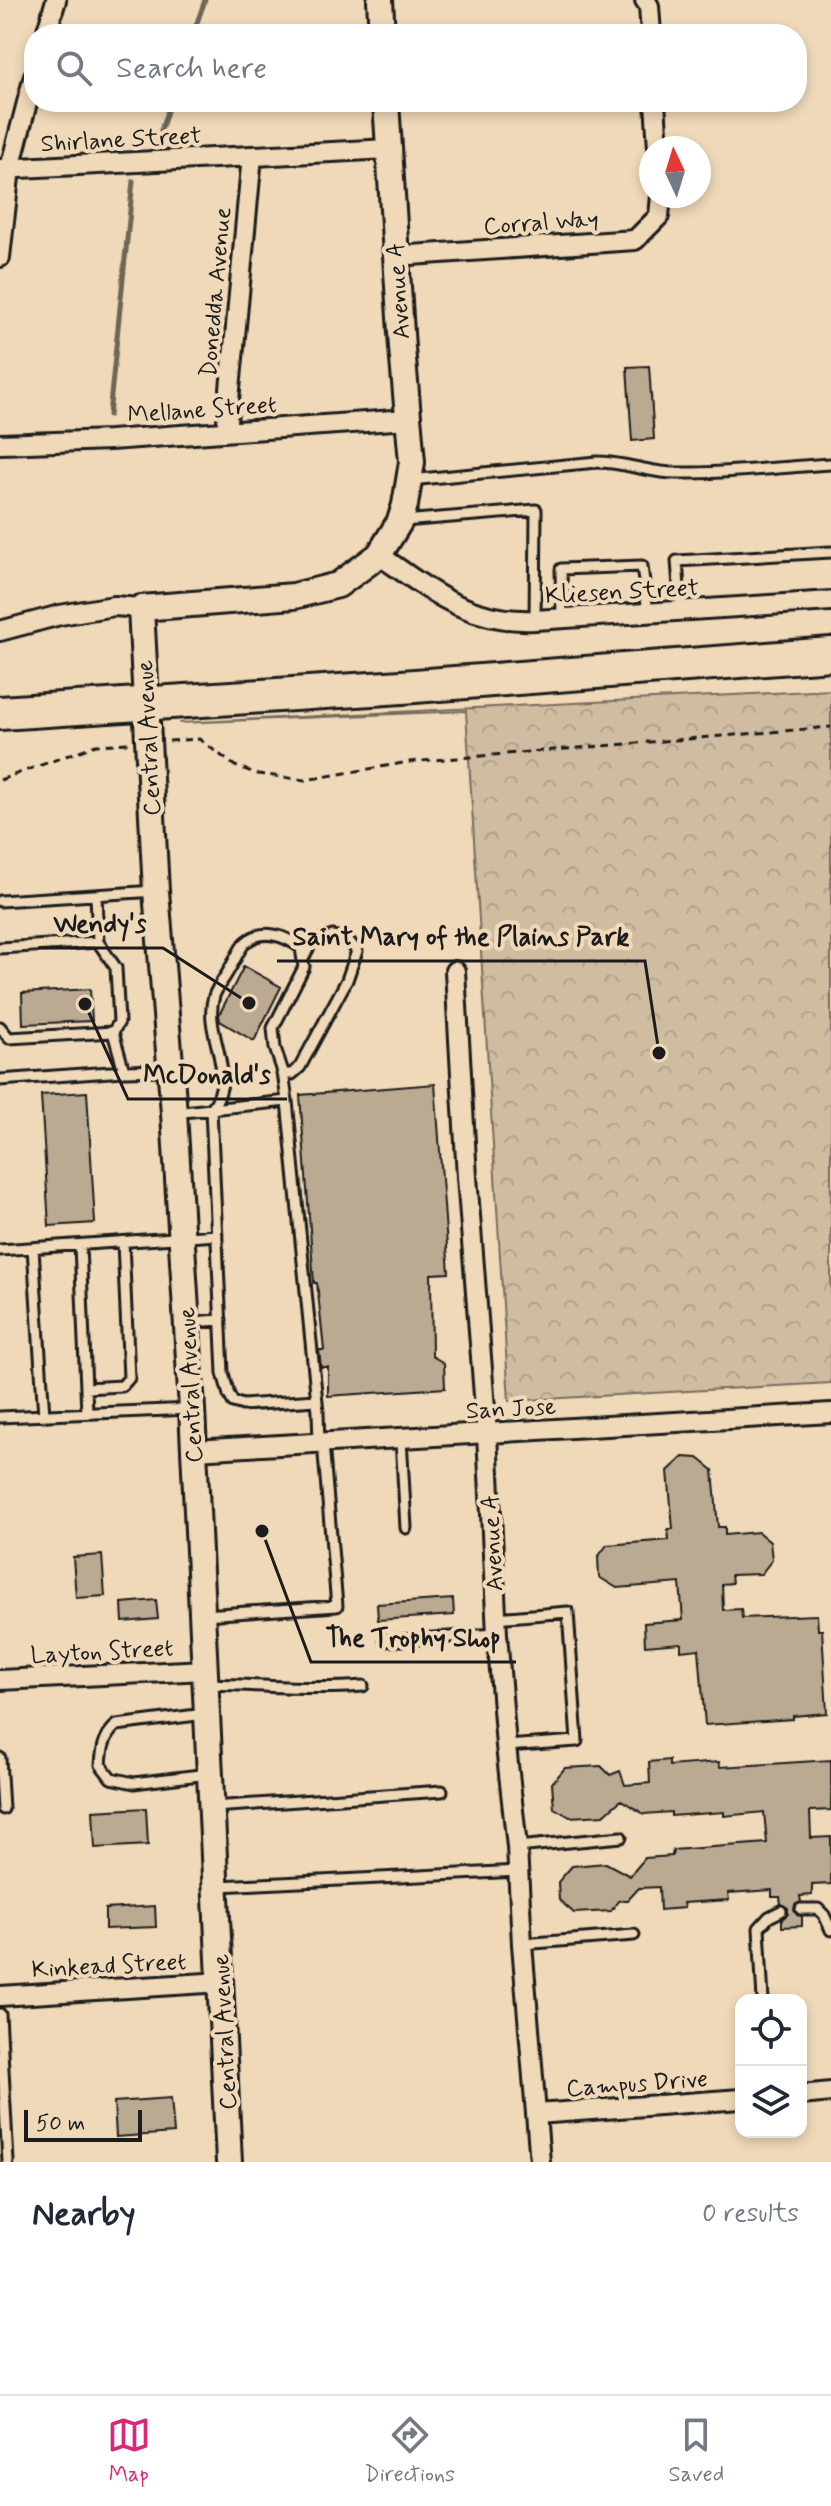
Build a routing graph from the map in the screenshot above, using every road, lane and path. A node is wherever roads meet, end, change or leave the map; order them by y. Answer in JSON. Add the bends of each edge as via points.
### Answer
{"nodes":[{"id":1,"x":56,"y":0,"type":"edge"},
{"id":2,"x":380,"y":0,"type":"edge"},
{"id":3,"x":645,"y":0,"type":"edge"},
{"id":4,"x":49,"y":24,"type":"edge"},
{"id":5,"x":381,"y":24,"type":"edge"},
{"id":6,"x":650,"y":24,"type":"edge"},
{"id":7,"x":24,"y":108,"type":"edge"},
{"id":8,"x":387,"y":112,"type":"edge"},
{"id":9,"x":656,"y":112,"type":"edge"},
{"id":10,"x":657,"y":136,"type":"edge"},
{"id":11,"x":389,"y":149,"type":"junction"},
{"id":12,"x":252,"y":156,"type":"junction"},
{"id":13,"x":5,"y":169,"type":"edge"},
{"id":14,"x":660,"y":208,"type":"edge"},
{"id":15,"x":396,"y":256,"type":"junction"},
{"id":16,"x":0,"y":257,"type":"edge"},
{"id":17,"x":408,"y":419,"type":"junction"},
{"id":18,"x":226,"y":432,"type":"junction"},
{"id":19,"x":0,"y":444,"type":"edge"},
{"id":20,"x":831,"y":464,"type":"edge"},
{"id":21,"x":410,"y":480,"type":"junction"},
{"id":22,"x":400,"y":521,"type":"junction"},
{"id":23,"x":831,"y":552,"type":"edge"},
{"id":24,"x":379,"y":555,"type":"junction"},
{"id":25,"x":831,"y":601,"type":"edge"},
{"id":26,"x":141,"y":608,"type":"junction"},
{"id":27,"x":681,"y":612,"type":"junction"},
{"id":28,"x":648,"y":614,"type":"junction"},
{"id":29,"x":562,"y":618,"type":"junction"},
{"id":30,"x":535,"y":620,"type":"junction"},
{"id":31,"x":0,"y":631,"type":"edge"},
{"id":32,"x":831,"y":654,"type":"edge"},
{"id":33,"x":145,"y":705,"type":"junction"},
{"id":34,"x":0,"y":713,"type":"edge"},
{"id":35,"x":831,"y":727,"type":"edge"},
{"id":36,"x":176,"y":741,"type":"dead end"},
{"id":37,"x":112,"y":743,"type":"dead end"},
{"id":38,"x":0,"y":780,"type":"edge"},
{"id":39,"x":156,"y":891,"type":"junction"},
{"id":40,"x":96,"y":895,"type":"junction"},
{"id":41,"x":0,"y":901,"type":"edge"},
{"id":42,"x":98,"y":942,"type":"junction"},
{"id":43,"x":0,"y":948,"type":"edge"},
{"id":44,"x":303,"y":959,"type":"junction"},
{"id":45,"x":455,"y":971,"type":"dead end"},
{"id":46,"x":0,"y":1027,"type":"edge"},
{"id":47,"x":113,"y":1032,"type":"junction"},
{"id":48,"x":171,"y":1070,"type":"junction"},
{"id":49,"x":124,"y":1071,"type":"junction"},
{"id":50,"x":282,"y":1074,"type":"junction"},
{"id":51,"x":0,"y":1080,"type":"edge"},
{"id":52,"x":287,"y":1101,"type":"junction"},
{"id":53,"x":211,"y":1109,"type":"junction"},
{"id":54,"x":174,"y":1113,"type":"junction"},
{"id":55,"x":217,"y":1235,"type":"junction"},
{"id":56,"x":182,"y":1238,"type":"junction"},
{"id":57,"x":123,"y":1242,"type":"junction"},
{"id":58,"x":80,"y":1245,"type":"junction"},
{"id":59,"x":33,"y":1248,"type":"junction"},
{"id":60,"x":0,"y":1250,"type":"edge"},
{"id":61,"x":221,"y":1320,"type":"junction"},
{"id":62,"x":187,"y":1322,"type":"junction"},
{"id":63,"x":86,"y":1388,"type":"junction"},
{"id":64,"x":316,"y":1400,"type":"junction"},
{"id":65,"x":192,"y":1409,"type":"junction"},
{"id":66,"x":87,"y":1413,"type":"junction"},
{"id":67,"x":831,"y":1413,"type":"edge"},
{"id":68,"x":44,"y":1416,"type":"junction"},
{"id":69,"x":0,"y":1417,"type":"edge"},
{"id":70,"x":487,"y":1434,"type":"junction"},
{"id":71,"x":401,"y":1438,"type":"junction"},
{"id":72,"x":321,"y":1443,"type":"junction"},
{"id":73,"x":194,"y":1450,"type":"junction"},
{"id":74,"x":406,"y":1528,"type":"dead end"},
{"id":75,"x":203,"y":1615,"type":"junction"},
{"id":76,"x":497,"y":1626,"type":"junction"},
{"id":77,"x":385,"y":1641,"type":"dead end"},
{"id":78,"x":206,"y":1677,"type":"junction"},
{"id":79,"x":0,"y":1680,"type":"edge"},
{"id":80,"x":363,"y":1686,"type":"dead end"},
{"id":81,"x":208,"y":1714,"type":"junction"},
{"id":82,"x":506,"y":1746,"type":"junction"},
{"id":83,"x":0,"y":1758,"type":"edge"},
{"id":84,"x":211,"y":1774,"type":"junction"},
{"id":85,"x":442,"y":1791,"type":"dead end"},
{"id":86,"x":213,"y":1807,"type":"junction"},
{"id":87,"x":3,"y":1809,"type":"dead end"},
{"id":88,"x":621,"y":1837,"type":"dead end"},
{"id":89,"x":517,"y":1847,"type":"junction"},
{"id":90,"x":519,"y":1871,"type":"junction"},
{"id":91,"x":217,"y":1886,"type":"junction"},
{"id":92,"x":801,"y":1909,"type":"dead end"},
{"id":93,"x":781,"y":1911,"type":"dead end"},
{"id":94,"x":831,"y":1930,"type":"edge"},
{"id":95,"x":634,"y":1935,"type":"dead end"},
{"id":96,"x":522,"y":1944,"type":"junction"},
{"id":97,"x":222,"y":1982,"type":"junction"},
{"id":98,"x":763,"y":1994,"type":"edge"},
{"id":99,"x":0,"y":1996,"type":"edge"},
{"id":100,"x":0,"y":2014,"type":"edge"},
{"id":101,"x":831,"y":2092,"type":"edge"},
{"id":102,"x":807,"y":2094,"type":"edge"},
{"id":103,"x":735,"y":2099,"type":"edge"},
{"id":104,"x":537,"y":2114,"type":"junction"},
{"id":105,"x":8,"y":2162,"type":"edge"},
{"id":106,"x":229,"y":2162,"type":"edge"},
{"id":107,"x":540,"y":2162,"type":"edge"}],
"edges":[{"from":1,"to":4,"type":"street"},
{"from":2,"to":5,"type":"street"},
{"from":3,"to":6,"type":"street"},
{"from":7,"to":13,"type":"street"},
{"from":8,"to":11,"type":"street","name":"Avenue A"},
{"from":9,"to":10,"type":"street"},
{"from":11,"to":12,"type":"street","name":"Shirlane Street"},
{"from":11,"to":15,"type":"street","name":"Avenue A"},
{"from":12,"to":13,"type":"street","name":"Shirlane Street"},
{"from":12,"to":18,"type":"street","name":"Donedda Avenue"},
{"from":13,"to":16,"type":"street"},
{"from":14,"to":15,"type":"street","name":"Corral Way","via":[[659,216],[635,240]]},
{"from":15,"to":17,"type":"street","name":"Avenue A"},
{"from":17,"to":18,"type":"street","name":"Mellane Street"},
{"from":17,"to":21,"type":"street","name":"Avenue A"},
{"from":18,"to":19,"type":"street","name":"Mellane Street"},
{"from":20,"to":21,"type":"lane","via":[[679,473],[597,462]]},
{"from":21,"to":22,"type":"street","name":"Avenue A"},
{"from":22,"to":24,"type":"street","name":"Avenue A"},
{"from":22,"to":30,"type":"lane","via":[[536,510]]},
{"from":23,"to":27,"type":"lane","via":[[677,561]]},
{"from":24,"to":26,"type":"street","via":[[338,585],[294,596]]},
{"from":24,"to":30,"type":"street","name":"Kliesen Street","via":[[463,608],[487,618]]},
{"from":25,"to":27,"type":"street","name":"Kliesen Street"},
{"from":26,"to":31,"type":"street","via":[[114,606]]},
{"from":26,"to":33,"type":"street","name":"Central Avenue"},
{"from":27,"to":28,"type":"street","name":"Kliesen Street"},
{"from":28,"to":29,"type":"street","name":"Kliesen Street"},
{"from":28,"to":29,"type":"lane","via":[[642,566],[561,569]]},
{"from":29,"to":30,"type":"street","name":"Kliesen Street"},
{"from":32,"to":33,"type":"highway"},
{"from":33,"to":34,"type":"highway"},
{"from":33,"to":39,"type":"street","name":"Central Avenue"},
{"from":35,"to":36,"type":"path","via":[[409,762],[305,780],[235,766],[199,739]]},
{"from":37,"to":38,"type":"path"},
{"from":39,"to":40,"type":"lane"},
{"from":39,"to":48,"type":"street","name":"Central Avenue"},
{"from":40,"to":41,"type":"lane"},
{"from":40,"to":42,"type":"lane"},
{"from":42,"to":43,"type":"lane"},
{"from":42,"to":47,"type":"lane","via":[[116,968],[119,1022]]},
{"from":44,"to":50,"type":"lane","via":[[304,967],[273,1028]]},
{"from":44,"to":50,"type":"lane","via":[[311,943],[333,936],[348,940],[357,951],[300,1067]]},
{"from":44,"to":53,"type":"lane","via":[[301,948],[281,935],[265,934],[246,942],[214,996],[222,1073],[221,1097]]},
{"from":45,"to":70,"type":"street","name":"Avenue A"},
{"from":46,"to":47,"type":"lane","via":[[9,1038]]},
{"from":47,"to":49,"type":"lane"},
{"from":48,"to":49,"type":"lane"},
{"from":48,"to":54,"type":"street","name":"Central Avenue"},
{"from":49,"to":51,"type":"lane"},
{"from":50,"to":52,"type":"lane"},
{"from":52,"to":53,"type":"lane"},
{"from":52,"to":64,"type":"lane"},
{"from":53,"to":54,"type":"lane"},
{"from":53,"to":55,"type":"lane"},
{"from":54,"to":56,"type":"street","name":"Central Avenue"},
{"from":55,"to":56,"type":"lane"},
{"from":55,"to":61,"type":"lane"},
{"from":56,"to":57,"type":"lane"},
{"from":56,"to":62,"type":"street","name":"Central Avenue"},
{"from":57,"to":58,"type":"lane"},
{"from":57,"to":63,"type":"lane","via":[[129,1378],[122,1386]]},
{"from":58,"to":59,"type":"lane"},
{"from":58,"to":63,"type":"lane"},
{"from":59,"to":60,"type":"lane"},
{"from":59,"to":68,"type":"lane"},
{"from":61,"to":62,"type":"lane"},
{"from":61,"to":64,"type":"lane","via":[[223,1373],[233,1402]]},
{"from":62,"to":65,"type":"street","name":"Central Avenue"},
{"from":63,"to":66,"type":"lane"},
{"from":64,"to":72,"type":"lane"},
{"from":65,"to":66,"type":"lane"},
{"from":65,"to":73,"type":"street","name":"Central Avenue"},
{"from":66,"to":68,"type":"lane"},
{"from":67,"to":70,"type":"street","name":"San Jose"},
{"from":68,"to":69,"type":"lane"},
{"from":70,"to":71,"type":"street","name":"San Jose"},
{"from":70,"to":76,"type":"street","name":"Avenue A"},
{"from":71,"to":72,"type":"street","name":"San Jose"},
{"from":71,"to":74,"type":"lane"},
{"from":72,"to":73,"type":"street","name":"San Jose"},
{"from":72,"to":75,"type":"lane","via":[[337,1606]]},
{"from":73,"to":75,"type":"street","name":"Central Avenue"},
{"from":75,"to":78,"type":"street","name":"Central Avenue"},
{"from":76,"to":77,"type":"lane"},
{"from":76,"to":82,"type":"street","name":"Avenue A"},
{"from":76,"to":82,"type":"lane","via":[[568,1612],[577,1741]]},
{"from":78,"to":79,"type":"street","name":"Layton Street"},
{"from":78,"to":80,"type":"lane","via":[[299,1689]]},
{"from":78,"to":81,"type":"street","name":"Central Avenue"},
{"from":81,"to":84,"type":"street","name":"Central Avenue"},
{"from":81,"to":84,"type":"lane","via":[[117,1725],[108,1732],[101,1765],[111,1778],[134,1783]]},
{"from":82,"to":89,"type":"street","name":"Avenue A"},
{"from":83,"to":87,"type":"lane"},
{"from":84,"to":86,"type":"street","name":"Central Avenue"},
{"from":85,"to":86,"type":"lane"},
{"from":86,"to":91,"type":"street","name":"Central Avenue"},
{"from":88,"to":89,"type":"lane"},
{"from":89,"to":90,"type":"street","name":"Avenue A"},
{"from":90,"to":91,"type":"lane"},
{"from":90,"to":96,"type":"street","name":"Avenue A"},
{"from":91,"to":97,"type":"street","name":"Central Avenue"},
{"from":92,"to":94,"type":"lane","via":[[818,1909]]},
{"from":93,"to":98,"type":"lane","via":[[759,1928]]},
{"from":95,"to":96,"type":"lane"},
{"from":96,"to":104,"type":"street","name":"Avenue A"},
{"from":97,"to":99,"type":"street","name":"Kinkead Street"},
{"from":97,"to":106,"type":"street","name":"Central Avenue"},
{"from":100,"to":105,"type":"lane"},
{"from":101,"to":102,"type":"street"},
{"from":103,"to":104,"type":"street","name":"Campus Drive"},
{"from":104,"to":107,"type":"street","name":"Avenue A"}]}
